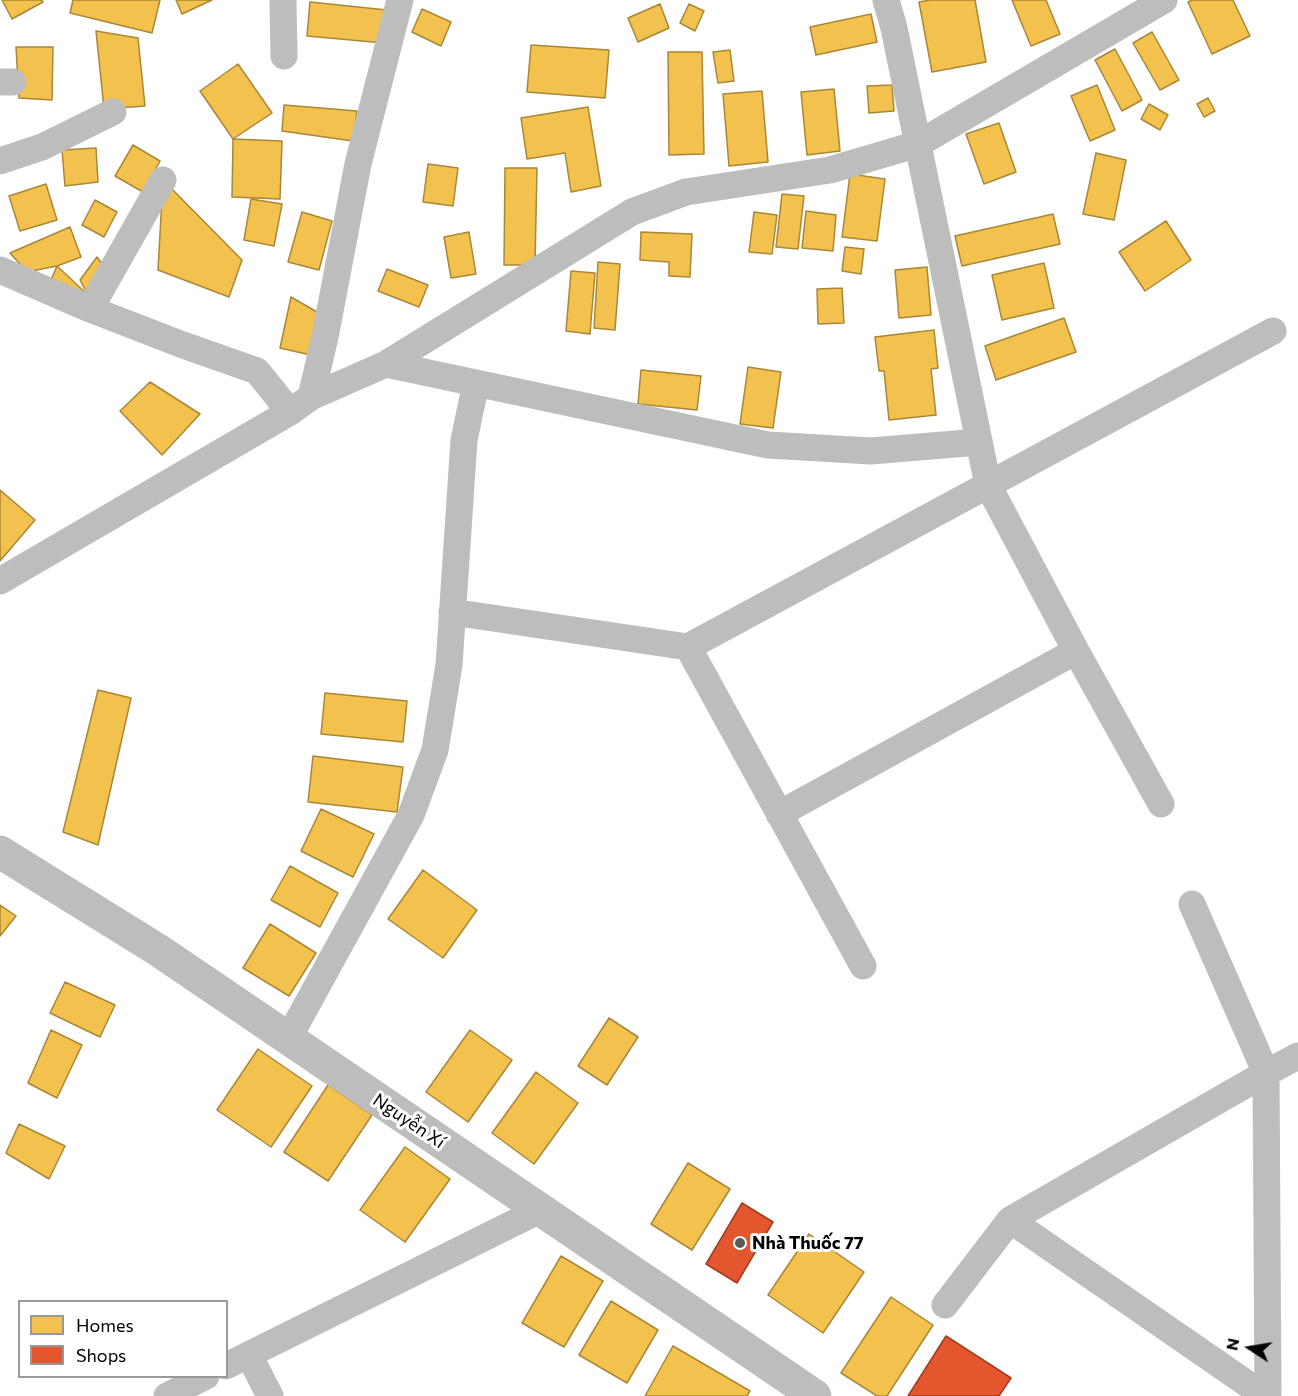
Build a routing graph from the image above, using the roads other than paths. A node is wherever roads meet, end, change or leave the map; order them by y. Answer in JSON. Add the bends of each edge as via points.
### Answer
{"nodes":[{"id":1,"x":283,"y":0,"type":"edge"},
{"id":2,"x":401,"y":0,"type":"edge"},
{"id":3,"x":886,"y":0,"type":"edge"},
{"id":4,"x":1164,"y":0,"type":"edge"},
{"id":5,"x":284,"y":56,"type":"dead end"},
{"id":6,"x":113,"y":112,"type":"dead end"},
{"id":7,"x":918,"y":144,"type":"junction"},
{"id":8,"x":0,"y":161,"type":"edge"},
{"id":9,"x":163,"y":180,"type":"dead end"},
{"id":10,"x":0,"y":270,"type":"edge"},
{"id":11,"x":90,"y":309,"type":"junction"},
{"id":12,"x":1273,"y":331,"type":"dead end"},
{"id":13,"x":386,"y":364,"type":"junction"},
{"id":14,"x":476,"y":383,"type":"junction"},
{"id":15,"x":300,"y":404,"type":"junction"},
{"id":16,"x":979,"y":442,"type":"junction"},
{"id":17,"x":988,"y":484,"type":"junction"},
{"id":18,"x":0,"y":580,"type":"edge"},
{"id":19,"x":452,"y":612,"type":"junction"},
{"id":20,"x":688,"y":647,"type":"junction"},
{"id":21,"x":1076,"y":651,"type":"junction"},
{"id":22,"x":1161,"y":804,"type":"dead end"},
{"id":23,"x":779,"y":814,"type":"junction"},
{"id":24,"x":0,"y":852,"type":"edge"},
{"id":25,"x":1192,"y":904,"type":"dead end"},
{"id":26,"x":863,"y":966,"type":"dead end"},
{"id":27,"x":288,"y":1039,"type":"junction"},
{"id":28,"x":1298,"y":1056,"type":"edge"},
{"id":29,"x":1266,"y":1073,"type":"junction"},
{"id":30,"x":540,"y":1210,"type":"junction"},
{"id":31,"x":1010,"y":1220,"type":"junction"},
{"id":32,"x":945,"y":1305,"type":"dead end"},
{"id":33,"x":238,"y":1361,"type":"edge"},
{"id":34,"x":204,"y":1378,"type":"edge"},
{"id":35,"x":167,"y":1396,"type":"edge"},
{"id":36,"x":270,"y":1396,"type":"edge"},
{"id":37,"x":814,"y":1396,"type":"edge"},
{"id":38,"x":1266,"y":1396,"type":"edge"}],
"edges":[{"from":1,"to":5,"type":"street"},
{"from":2,"to":15,"type":"street","via":[[358,164],[325,337]]},
{"from":3,"to":7,"type":"street"},
{"from":4,"to":7,"type":"street"},
{"from":6,"to":8,"type":"street","via":[[42,147]]},
{"from":7,"to":13,"type":"street","via":[[830,170],[686,192],[632,212]]},
{"from":7,"to":16,"type":"street"},
{"from":9,"to":11,"type":"street"},
{"from":10,"to":11,"type":"street"},
{"from":11,"to":15,"type":"street","via":[[257,371]]},
{"from":12,"to":17,"type":"street"},
{"from":13,"to":14,"type":"street"},
{"from":13,"to":15,"type":"street"},
{"from":14,"to":16,"type":"street","via":[[768,445],[871,451]]},
{"from":14,"to":19,"type":"street","via":[[464,440]]},
{"from":15,"to":18,"type":"street"},
{"from":16,"to":17,"type":"street"},
{"from":17,"to":20,"type":"street"},
{"from":17,"to":21,"type":"street"},
{"from":19,"to":20,"type":"street"},
{"from":19,"to":27,"type":"street","via":[[449,665],[435,750],[411,814]]},
{"from":20,"to":23,"type":"street"},
{"from":21,"to":22,"type":"street"},
{"from":21,"to":23,"type":"street"},
{"from":23,"to":26,"type":"street"},
{"from":24,"to":27,"type":"street","name":"Nguyễn Xí","via":[[158,951]]},
{"from":25,"to":29,"type":"street"},
{"from":27,"to":30,"type":"street","name":"Nguyễn Xí"},
{"from":28,"to":29,"type":"street"},
{"from":29,"to":31,"type":"street"},
{"from":29,"to":38,"type":"street"},
{"from":30,"to":33,"type":"street"},
{"from":30,"to":37,"type":"street","name":"Nguyễn Xí"},
{"from":31,"to":32,"type":"street"},
{"from":31,"to":38,"type":"street"},
{"from":33,"to":36,"type":"street"},
{"from":34,"to":35,"type":"street"}]}
